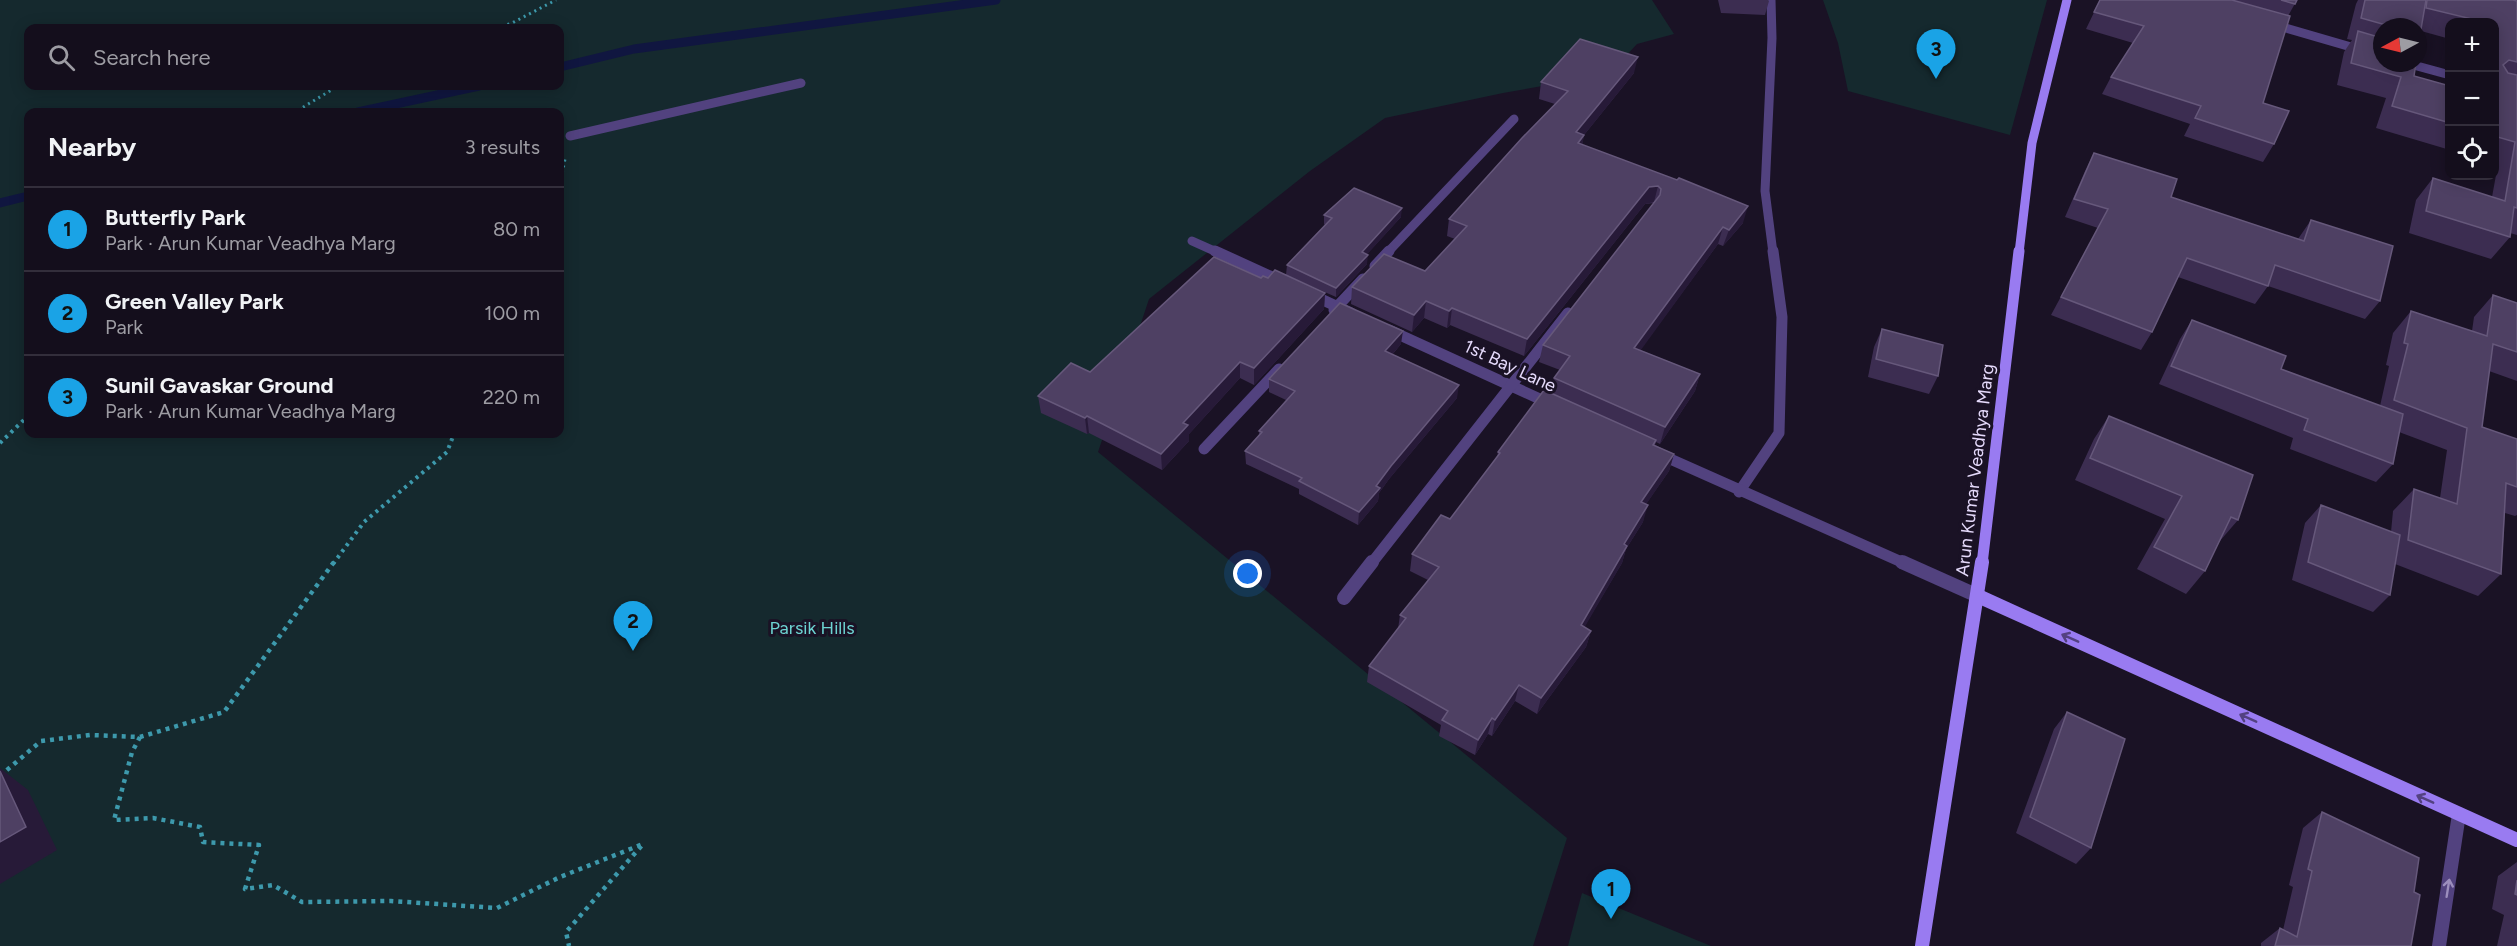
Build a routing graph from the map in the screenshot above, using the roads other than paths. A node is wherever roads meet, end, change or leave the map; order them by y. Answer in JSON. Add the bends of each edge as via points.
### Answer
{"nodes":[{"id":1,"x":1771,"y":0,"type":"edge"},
{"id":2,"x":2067,"y":0,"type":"edge"},
{"id":3,"x":2267,"y":23,"type":"edge"},
{"id":4,"x":2373,"y":53,"type":"edge"},
{"id":5,"x":2427,"y":69,"type":"edge"},
{"id":6,"x":2445,"y":74,"type":"edge"},
{"id":7,"x":801,"y":83,"type":"dead end"},
{"id":8,"x":1514,"y":119,"type":"dead end"},
{"id":9,"x":570,"y":136,"type":"dead end"},
{"id":10,"x":1192,"y":241,"type":"dead end"},
{"id":11,"x":1577,"y":302,"type":"edge"},
{"id":12,"x":1333,"y":311,"type":"junction"},
{"id":13,"x":1359,"y":316,"type":"edge"},
{"id":14,"x":1381,"y":326,"type":"edge"},
{"id":15,"x":1290,"y":357,"type":"edge"},
{"id":16,"x":1511,"y":385,"type":"junction"},
{"id":17,"x":1565,"y":411,"type":"edge"},
{"id":18,"x":1204,"y":449,"type":"dead end"},
{"id":19,"x":1652,"y":451,"type":"edge"},
{"id":20,"x":1739,"y":492,"type":"junction"},
{"id":21,"x":1978,"y":596,"type":"junction"},
{"id":22,"x":1344,"y":598,"type":"dead end"},
{"id":23,"x":2459,"y":814,"type":"junction"},
{"id":24,"x":2517,"y":840,"type":"edge"},
{"id":25,"x":1922,"y":946,"type":"edge"},
{"id":26,"x":2439,"y":946,"type":"edge"}],
"edges":[{"from":1,"to":20,"type":"street","via":[[1765,191],[1782,317],[1779,433]]},
{"from":2,"to":21,"type":"street","name":"Arun Kumar Veadhya Marg","via":[[2032,142]]},
{"from":3,"to":4,"type":"street"},
{"from":5,"to":6,"type":"street"},
{"from":7,"to":9,"type":"street"},
{"from":8,"to":12,"type":"street"},
{"from":10,"to":12,"type":"street"},
{"from":11,"to":16,"type":"street"},
{"from":12,"to":13,"type":"street"},
{"from":14,"to":16,"type":"street","name":"1st Bay Lane"},
{"from":15,"to":18,"type":"street"},
{"from":16,"to":17,"type":"street","name":"1st Bay Lane"},
{"from":16,"to":22,"type":"street"},
{"from":19,"to":20,"type":"street"},
{"from":20,"to":21,"type":"street"},
{"from":23,"to":21,"type":"street","one_way":true},
{"from":21,"to":25,"type":"street","name":"Arun Kumar Veadhya Marg"},
{"from":23,"to":24,"type":"street"},
{"from":26,"to":23,"type":"street","one_way":true}]}
